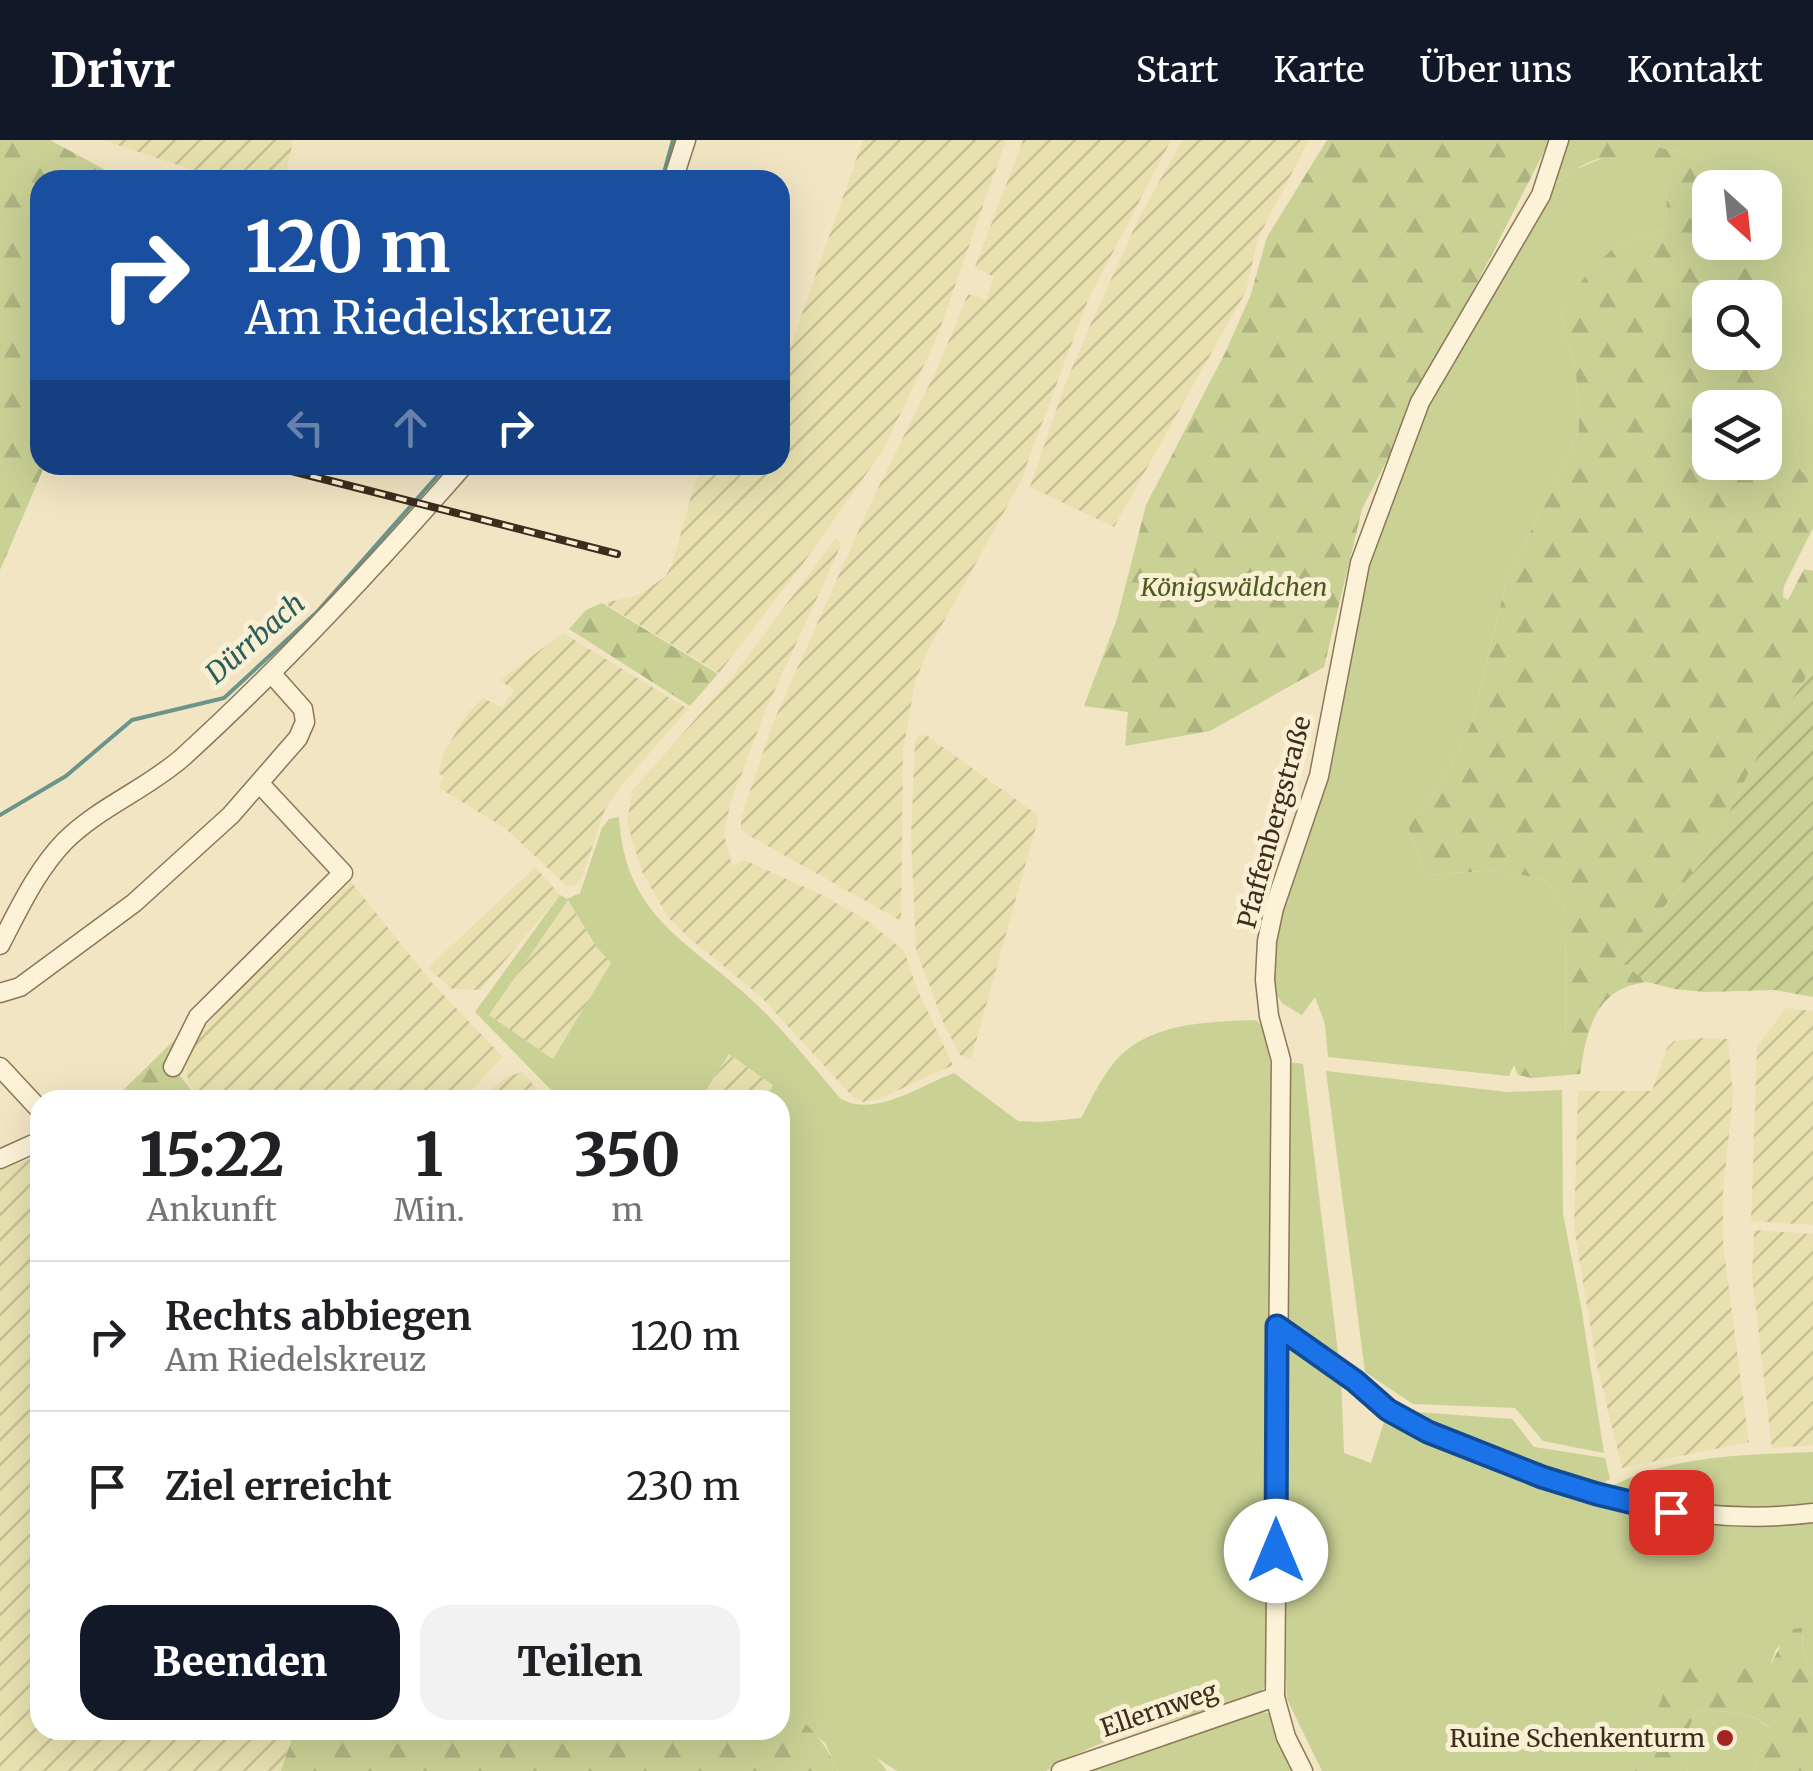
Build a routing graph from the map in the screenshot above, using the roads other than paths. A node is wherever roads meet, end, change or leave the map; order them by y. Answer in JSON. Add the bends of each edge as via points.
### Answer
{"nodes":[{"id":1,"x":686,"y":140,"type":"edge"},
{"id":2,"x":1559,"y":140,"type":"edge"},
{"id":3,"x":676,"y":170,"type":"edge"},
{"id":4,"x":455,"y":475,"type":"edge"},
{"id":5,"x":271,"y":673,"type":"junction"},
{"id":6,"x":260,"y":784,"type":"junction"},
{"id":7,"x":0,"y":945,"type":"edge"},
{"id":8,"x":0,"y":992,"type":"edge"},
{"id":9,"x":0,"y":1067,"type":"edge"},
{"id":10,"x":173,"y":1068,"type":"dead end"},
{"id":11,"x":30,"y":1099,"type":"edge"},
{"id":12,"x":30,"y":1146,"type":"edge"},
{"id":13,"x":0,"y":1159,"type":"edge"},
{"id":14,"x":1277,"y":1326,"type":"junction"},
{"id":15,"x":1813,"y":1513,"type":"edge"},
{"id":16,"x":1274,"y":1697,"type":"junction"},
{"id":17,"x":1061,"y":1771,"type":"edge"},
{"id":18,"x":1303,"y":1771,"type":"edge"}],
"edges":[{"from":1,"to":3,"type":"street"},
{"from":2,"to":14,"type":"street","name":"Pfaffenbergstraße","via":[[1541,195],[1420,402],[1369,538],[1318,776],[1266,941],[1264,980],[1281,1060]]},
{"from":4,"to":5,"type":"street"},
{"from":5,"to":6,"type":"street","via":[[306,722]]},
{"from":5,"to":7,"type":"street","via":[[179,761],[65,842]]},
{"from":6,"to":8,"type":"street","via":[[134,903],[20,987]]},
{"from":6,"to":10,"type":"street","via":[[343,873],[198,1016]]},
{"from":9,"to":11,"type":"street"},
{"from":12,"to":13,"type":"street"},
{"from":14,"to":15,"type":"street","via":[[1388,1410],[1542,1477],[1671,1512],[1729,1518]]},
{"from":14,"to":16,"type":"street","name":"Pfaffenbergstraße"},
{"from":16,"to":17,"type":"street","name":"Ellernweg"},
{"from":16,"to":18,"type":"street","name":"Pfaffenbergstraße"}]}
